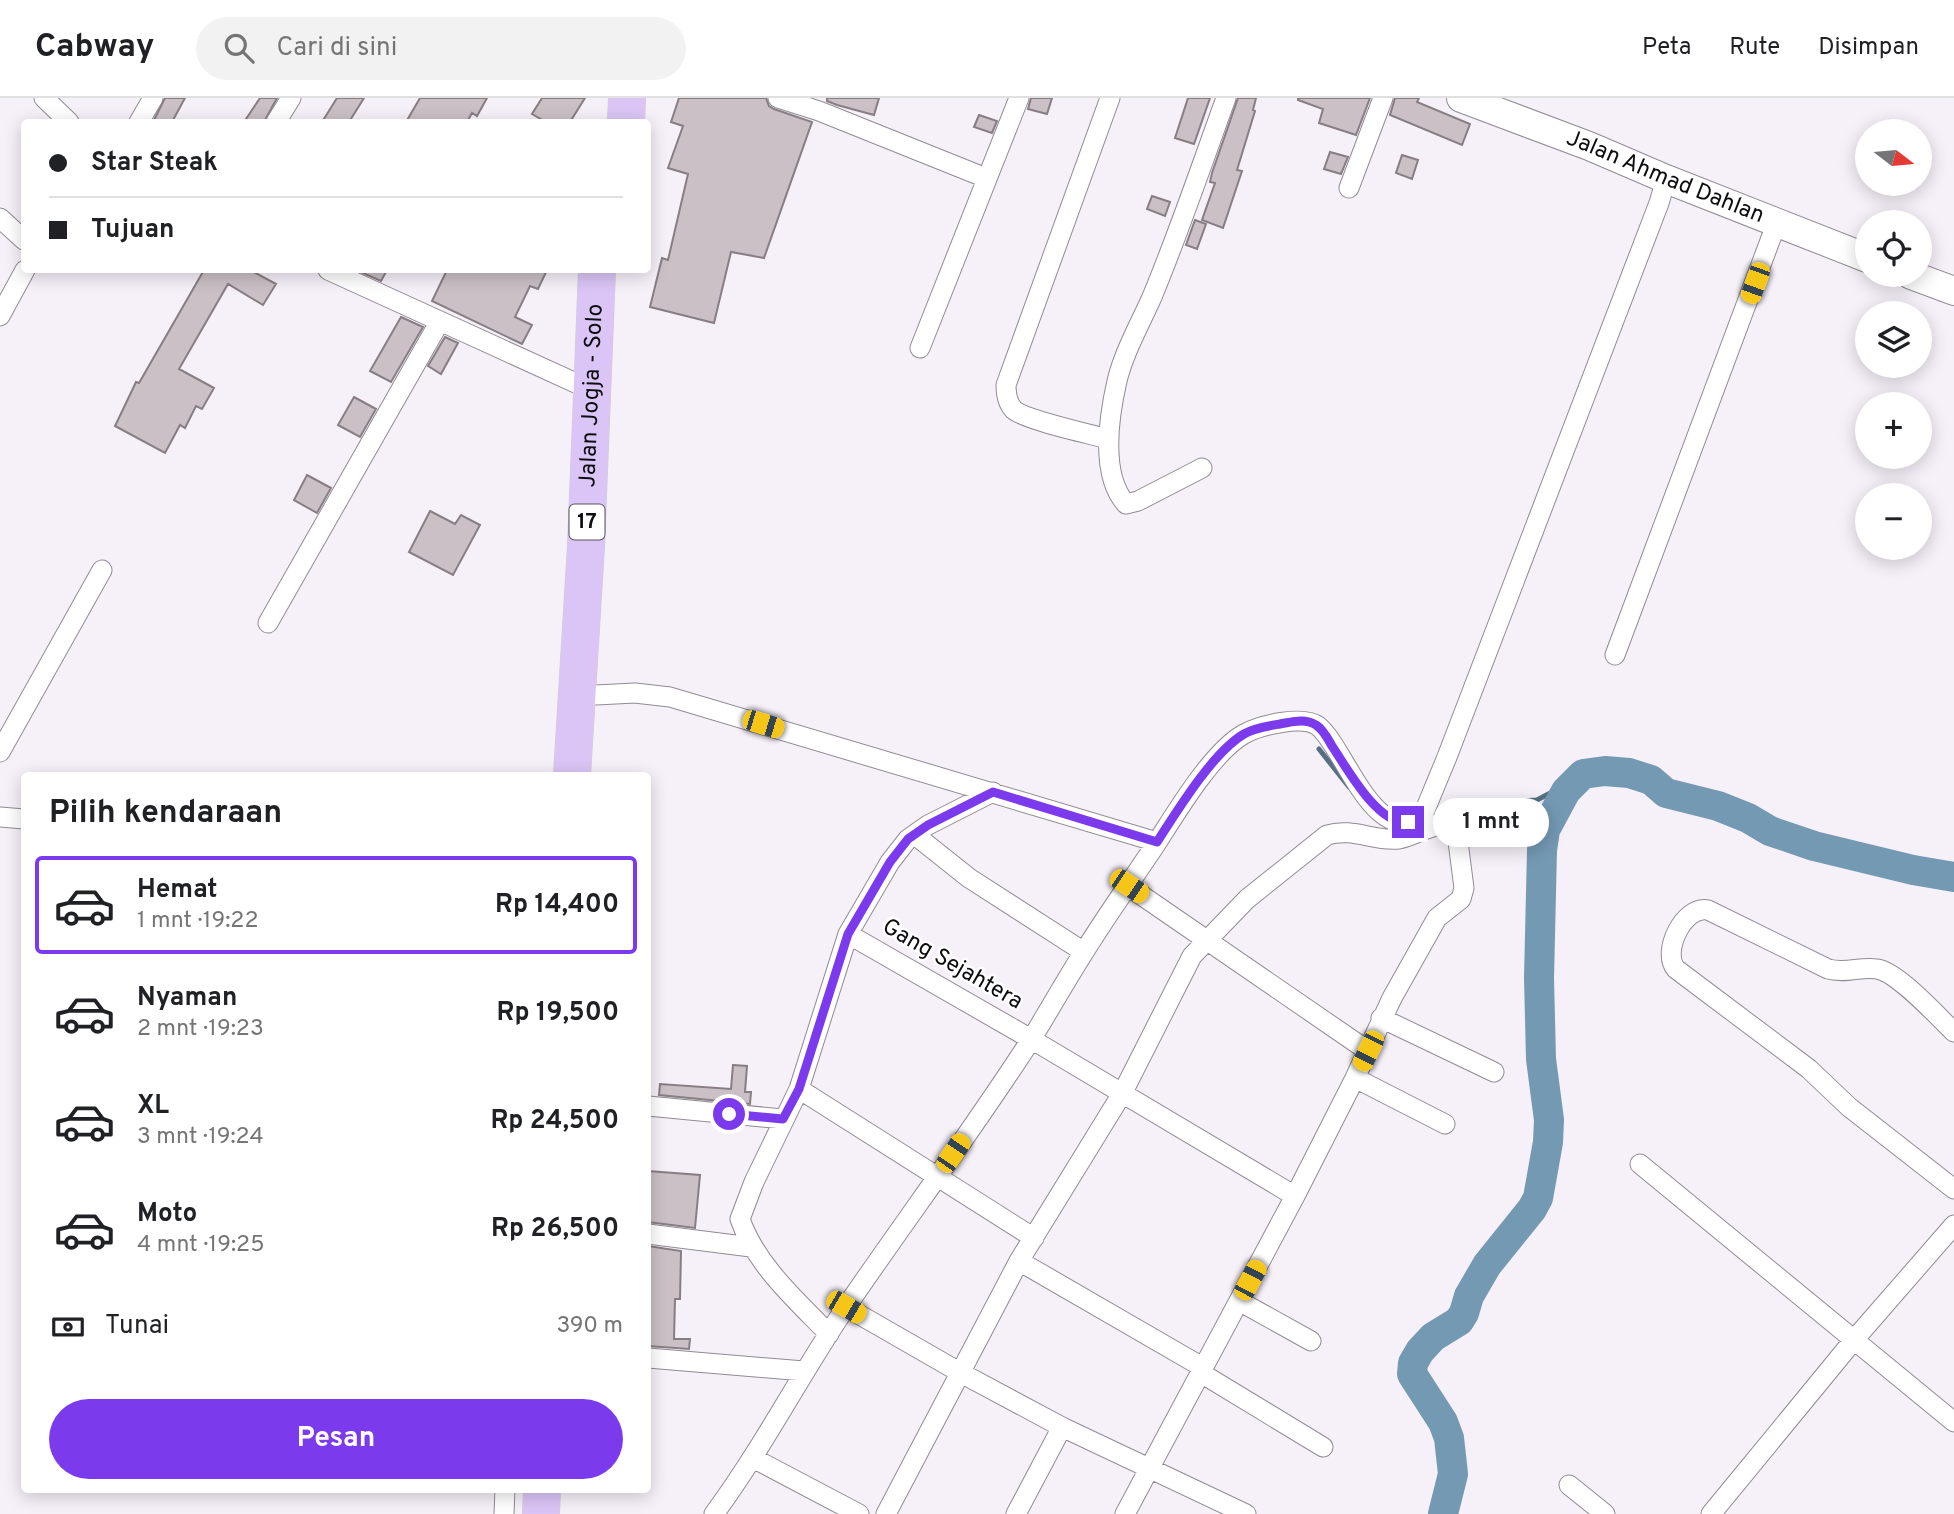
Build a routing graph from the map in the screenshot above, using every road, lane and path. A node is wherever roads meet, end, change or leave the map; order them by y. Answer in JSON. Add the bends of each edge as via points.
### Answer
{"nodes":[{"id":1,"x":44,"y":98,"type":"edge"},
{"id":2,"x":153,"y":98,"type":"edge"},
{"id":3,"x":291,"y":98,"type":"edge"},
{"id":4,"x":606,"y":98,"type":"edge"},
{"id":5,"x":627,"y":98,"type":"edge"},
{"id":6,"x":778,"y":98,"type":"edge"},
{"id":7,"x":1019,"y":98,"type":"edge"},
{"id":8,"x":1110,"y":98,"type":"edge"},
{"id":9,"x":1227,"y":98,"type":"edge"},
{"id":10,"x":1383,"y":98,"type":"edge"},
{"id":11,"x":1474,"y":100,"type":"edge"},
{"id":12,"x":66,"y":119,"type":"edge"},
{"id":13,"x":141,"y":119,"type":"edge"},
{"id":14,"x":278,"y":119,"type":"edge"},
{"id":15,"x":604,"y":119,"type":"edge"},
{"id":16,"x":626,"y":119,"type":"edge"},
{"id":17,"x":986,"y":178,"type":"junction"},
{"id":18,"x":1666,"y":179,"type":"junction"},
{"id":19,"x":1349,"y":188,"type":"dead end"},
{"id":20,"x":0,"y":218,"type":"edge"},
{"id":21,"x":1777,"y":222,"type":"junction"},
{"id":22,"x":21,"y":237,"type":"edge"},
{"id":23,"x":1855,"y":253,"type":"edge"},
{"id":24,"x":23,"y":273,"type":"edge"},
{"id":25,"x":335,"y":273,"type":"edge"},
{"id":26,"x":597,"y":273,"type":"edge"},
{"id":27,"x":619,"y":273,"type":"edge"},
{"id":28,"x":1932,"y":283,"type":"edge"},
{"id":29,"x":1954,"y":291,"type":"edge"},
{"id":30,"x":0,"y":316,"type":"edge"},
{"id":31,"x":440,"y":321,"type":"junction"},
{"id":32,"x":920,"y":348,"type":"dead end"},
{"id":33,"x":592,"y":390,"type":"junction"},
{"id":34,"x":1108,"y":439,"type":"junction"},
{"id":35,"x":1202,"y":468,"type":"dead end"},
{"id":36,"x":102,"y":570,"type":"dead end"},
{"id":37,"x":268,"y":623,"type":"dead end"},
{"id":38,"x":1615,"y":655,"type":"dead end"},
{"id":39,"x":596,"y":695,"type":"junction"},
{"id":40,"x":0,"y":752,"type":"edge"},
{"id":41,"x":572,"y":772,"type":"edge"},
{"id":42,"x":596,"y":772,"type":"edge"},
{"id":43,"x":993,"y":792,"type":"junction"},
{"id":44,"x":0,"y":817,"type":"edge"},
{"id":45,"x":21,"y":819,"type":"edge"},
{"id":46,"x":1426,"y":821,"type":"junction"},
{"id":47,"x":915,"y":835,"type":"junction"},
{"id":48,"x":1157,"y":842,"type":"junction"},
{"id":49,"x":1129,"y":886,"type":"junction"},
{"id":50,"x":848,"y":934,"type":"junction"},
{"id":51,"x":1208,"y":939,"type":"junction"},
{"id":52,"x":1084,"y":952,"type":"junction"},
{"id":53,"x":1381,"y":1018,"type":"junction"},
{"id":54,"x":1954,"y":1032,"type":"edge"},
{"id":55,"x":1031,"y":1039,"type":"junction"},
{"id":56,"x":1368,"y":1051,"type":"junction"},
{"id":57,"x":1494,"y":1072,"type":"dead end"},
{"id":58,"x":1355,"y":1078,"type":"junction"},
{"id":59,"x":799,"y":1089,"type":"junction"},
{"id":60,"x":1123,"y":1093,"type":"junction"},
{"id":61,"x":651,"y":1107,"type":"edge"},
{"id":62,"x":783,"y":1119,"type":"junction"},
{"id":63,"x":1446,"y":1124,"type":"dead end"},
{"id":64,"x":1640,"y":1164,"type":"dead end"},
{"id":65,"x":937,"y":1176,"type":"junction"},
{"id":66,"x":1954,"y":1189,"type":"edge"},
{"id":67,"x":1295,"y":1196,"type":"junction"},
{"id":68,"x":1954,"y":1225,"type":"edge"},
{"id":69,"x":651,"y":1234,"type":"edge"},
{"id":70,"x":1034,"y":1238,"type":"junction"},
{"id":71,"x":751,"y":1247,"type":"junction"},
{"id":72,"x":1019,"y":1261,"type":"junction"},
{"id":73,"x":1239,"y":1301,"type":"junction"},
{"id":74,"x":846,"y":1307,"type":"junction"},
{"id":75,"x":829,"y":1334,"type":"junction"},
{"id":76,"x":1311,"y":1340,"type":"dead end"},
{"id":77,"x":1853,"y":1341,"type":"junction"},
{"id":78,"x":651,"y":1358,"type":"edge"},
{"id":79,"x":804,"y":1371,"type":"junction"},
{"id":80,"x":1203,"y":1371,"type":"junction"},
{"id":81,"x":961,"y":1373,"type":"junction"},
{"id":82,"x":1954,"y":1422,"type":"edge"},
{"id":83,"x":1062,"y":1427,"type":"junction"},
{"id":84,"x":1323,"y":1447,"type":"dead end"},
{"id":85,"x":753,"y":1458,"type":"junction"},
{"id":86,"x":1150,"y":1470,"type":"junction"},
{"id":87,"x":1569,"y":1485,"type":"dead end"},
{"id":88,"x":505,"y":1493,"type":"edge"},
{"id":89,"x":542,"y":1493,"type":"edge"},
{"id":90,"x":567,"y":1493,"type":"edge"},
{"id":91,"x":504,"y":1514,"type":"edge"},
{"id":92,"x":541,"y":1514,"type":"edge"},
{"id":93,"x":566,"y":1514,"type":"edge"},
{"id":94,"x":714,"y":1514,"type":"edge"},
{"id":95,"x":859,"y":1514,"type":"edge"},
{"id":96,"x":886,"y":1514,"type":"edge"},
{"id":97,"x":1016,"y":1514,"type":"edge"},
{"id":98,"x":1125,"y":1514,"type":"edge"},
{"id":99,"x":1246,"y":1514,"type":"edge"},
{"id":100,"x":1605,"y":1514,"type":"edge"},
{"id":101,"x":1711,"y":1514,"type":"edge"}],
"edges":[{"from":1,"to":12,"type":"street"},
{"from":2,"to":13,"type":"street"},
{"from":3,"to":14,"type":"street"},
{"from":4,"to":15,"type":"highway"},
{"from":5,"to":16,"type":"highway"},
{"from":6,"to":17,"type":"street"},
{"from":7,"to":17,"type":"street"},
{"from":8,"to":34,"type":"street","via":[[1006,385],[1006,398],[1015,410]]},
{"from":9,"to":34,"type":"street","via":[[1118,379]]},
{"from":10,"to":19,"type":"street"},
{"from":11,"to":18,"type":"street","name":"Jalan Ahmad Dahlan"},
{"from":17,"to":32,"type":"street"},
{"from":18,"to":21,"type":"street","name":"Jalan Ahmad Dahlan"},
{"from":18,"to":46,"type":"street"},
{"from":20,"to":22,"type":"street"},
{"from":21,"to":23,"type":"street","name":"Jalan Ahmad Dahlan"},
{"from":21,"to":38,"type":"street"},
{"from":24,"to":30,"type":"street"},
{"from":25,"to":31,"type":"street"},
{"from":26,"to":33,"type":"highway","name":"Jalan Jogja - Solo","number":"17"},
{"from":27,"to":39,"type":"highway","name":"Jalan Jogja - Solo","number":"17"},
{"from":28,"to":29,"type":"street"},
{"from":31,"to":33,"type":"street"},
{"from":31,"to":37,"type":"street"},
{"from":33,"to":41,"type":"highway","name":"Jalan Jogja - Solo","number":"17"},
{"from":34,"to":35,"type":"street","via":[[1112,477],[1126,503]]},
{"from":36,"to":40,"type":"street"},
{"from":39,"to":42,"type":"highway","name":"Jalan Jogja - Solo","number":"17"},
{"from":39,"to":43,"type":"street","via":[[670,697]]},
{"from":43,"to":47,"type":"street"},
{"from":43,"to":48,"type":"street"},
{"from":44,"to":45,"type":"street"},
{"from":46,"to":48,"type":"street","via":[[1401,823],[1385,816],[1317,725],[1299,720],[1244,734],[1227,748],[1192,788]]},
{"from":46,"to":51,"type":"street","via":[[1396,839],[1341,831],[1327,835],[1247,900]]},
{"from":46,"to":53,"type":"street","via":[[1452,827],[1457,834],[1464,888],[1461,899],[1437,918]]},
{"from":47,"to":50,"type":"street","via":[[890,862]]},
{"from":47,"to":52,"type":"street","via":[[969,878]]},
{"from":48,"to":49,"type":"street"},
{"from":49,"to":51,"type":"street"},
{"from":49,"to":52,"type":"street"},
{"from":50,"to":55,"type":"street","name":"Gang Sejahtera"},
{"from":50,"to":59,"type":"street"},
{"from":51,"to":56,"type":"street"},
{"from":51,"to":60,"type":"street","via":[[1192,956]]},
{"from":52,"to":55,"type":"street"},
{"from":53,"to":56,"type":"street"},
{"from":53,"to":57,"type":"street"},
{"from":54,"to":66,"type":"street","via":[[1887,973],[1876,968],[1828,969],[1700,908],[1690,913],[1669,956],[1676,969],[1809,1069],[1849,1107]]},
{"from":55,"to":60,"type":"street","name":"Gang Sejahtera"},
{"from":55,"to":65,"type":"street"},
{"from":56,"to":58,"type":"street"},
{"from":58,"to":63,"type":"street"},
{"from":58,"to":67,"type":"street"},
{"from":59,"to":62,"type":"street"},
{"from":59,"to":65,"type":"street"},
{"from":60,"to":67,"type":"street","name":"Gang Sejahtera"},
{"from":60,"to":70,"type":"street"},
{"from":61,"to":62,"type":"street"},
{"from":62,"to":71,"type":"street","via":[[740,1219]]},
{"from":64,"to":77,"type":"street"},
{"from":65,"to":70,"type":"street"},
{"from":65,"to":74,"type":"street"},
{"from":67,"to":73,"type":"street"},
{"from":68,"to":77,"type":"street"},
{"from":69,"to":71,"type":"street"},
{"from":70,"to":72,"type":"street"},
{"from":71,"to":75,"type":"street"},
{"from":72,"to":80,"type":"street"},
{"from":72,"to":81,"type":"street"},
{"from":73,"to":76,"type":"street"},
{"from":73,"to":80,"type":"street"},
{"from":74,"to":75,"type":"street"},
{"from":74,"to":81,"type":"street"},
{"from":75,"to":79,"type":"street"},
{"from":77,"to":82,"type":"street"},
{"from":77,"to":101,"type":"street"},
{"from":78,"to":79,"type":"street"},
{"from":79,"to":85,"type":"street"},
{"from":80,"to":84,"type":"street"},
{"from":80,"to":86,"type":"street"},
{"from":81,"to":83,"type":"street"},
{"from":81,"to":96,"type":"street"},
{"from":83,"to":86,"type":"street"},
{"from":83,"to":97,"type":"street"},
{"from":85,"to":94,"type":"street"},
{"from":85,"to":95,"type":"street"},
{"from":86,"to":98,"type":"street"},
{"from":86,"to":99,"type":"street"},
{"from":87,"to":100,"type":"street"},
{"from":88,"to":91,"type":"street"},
{"from":89,"to":92,"type":"highway"},
{"from":90,"to":93,"type":"highway"}]}
